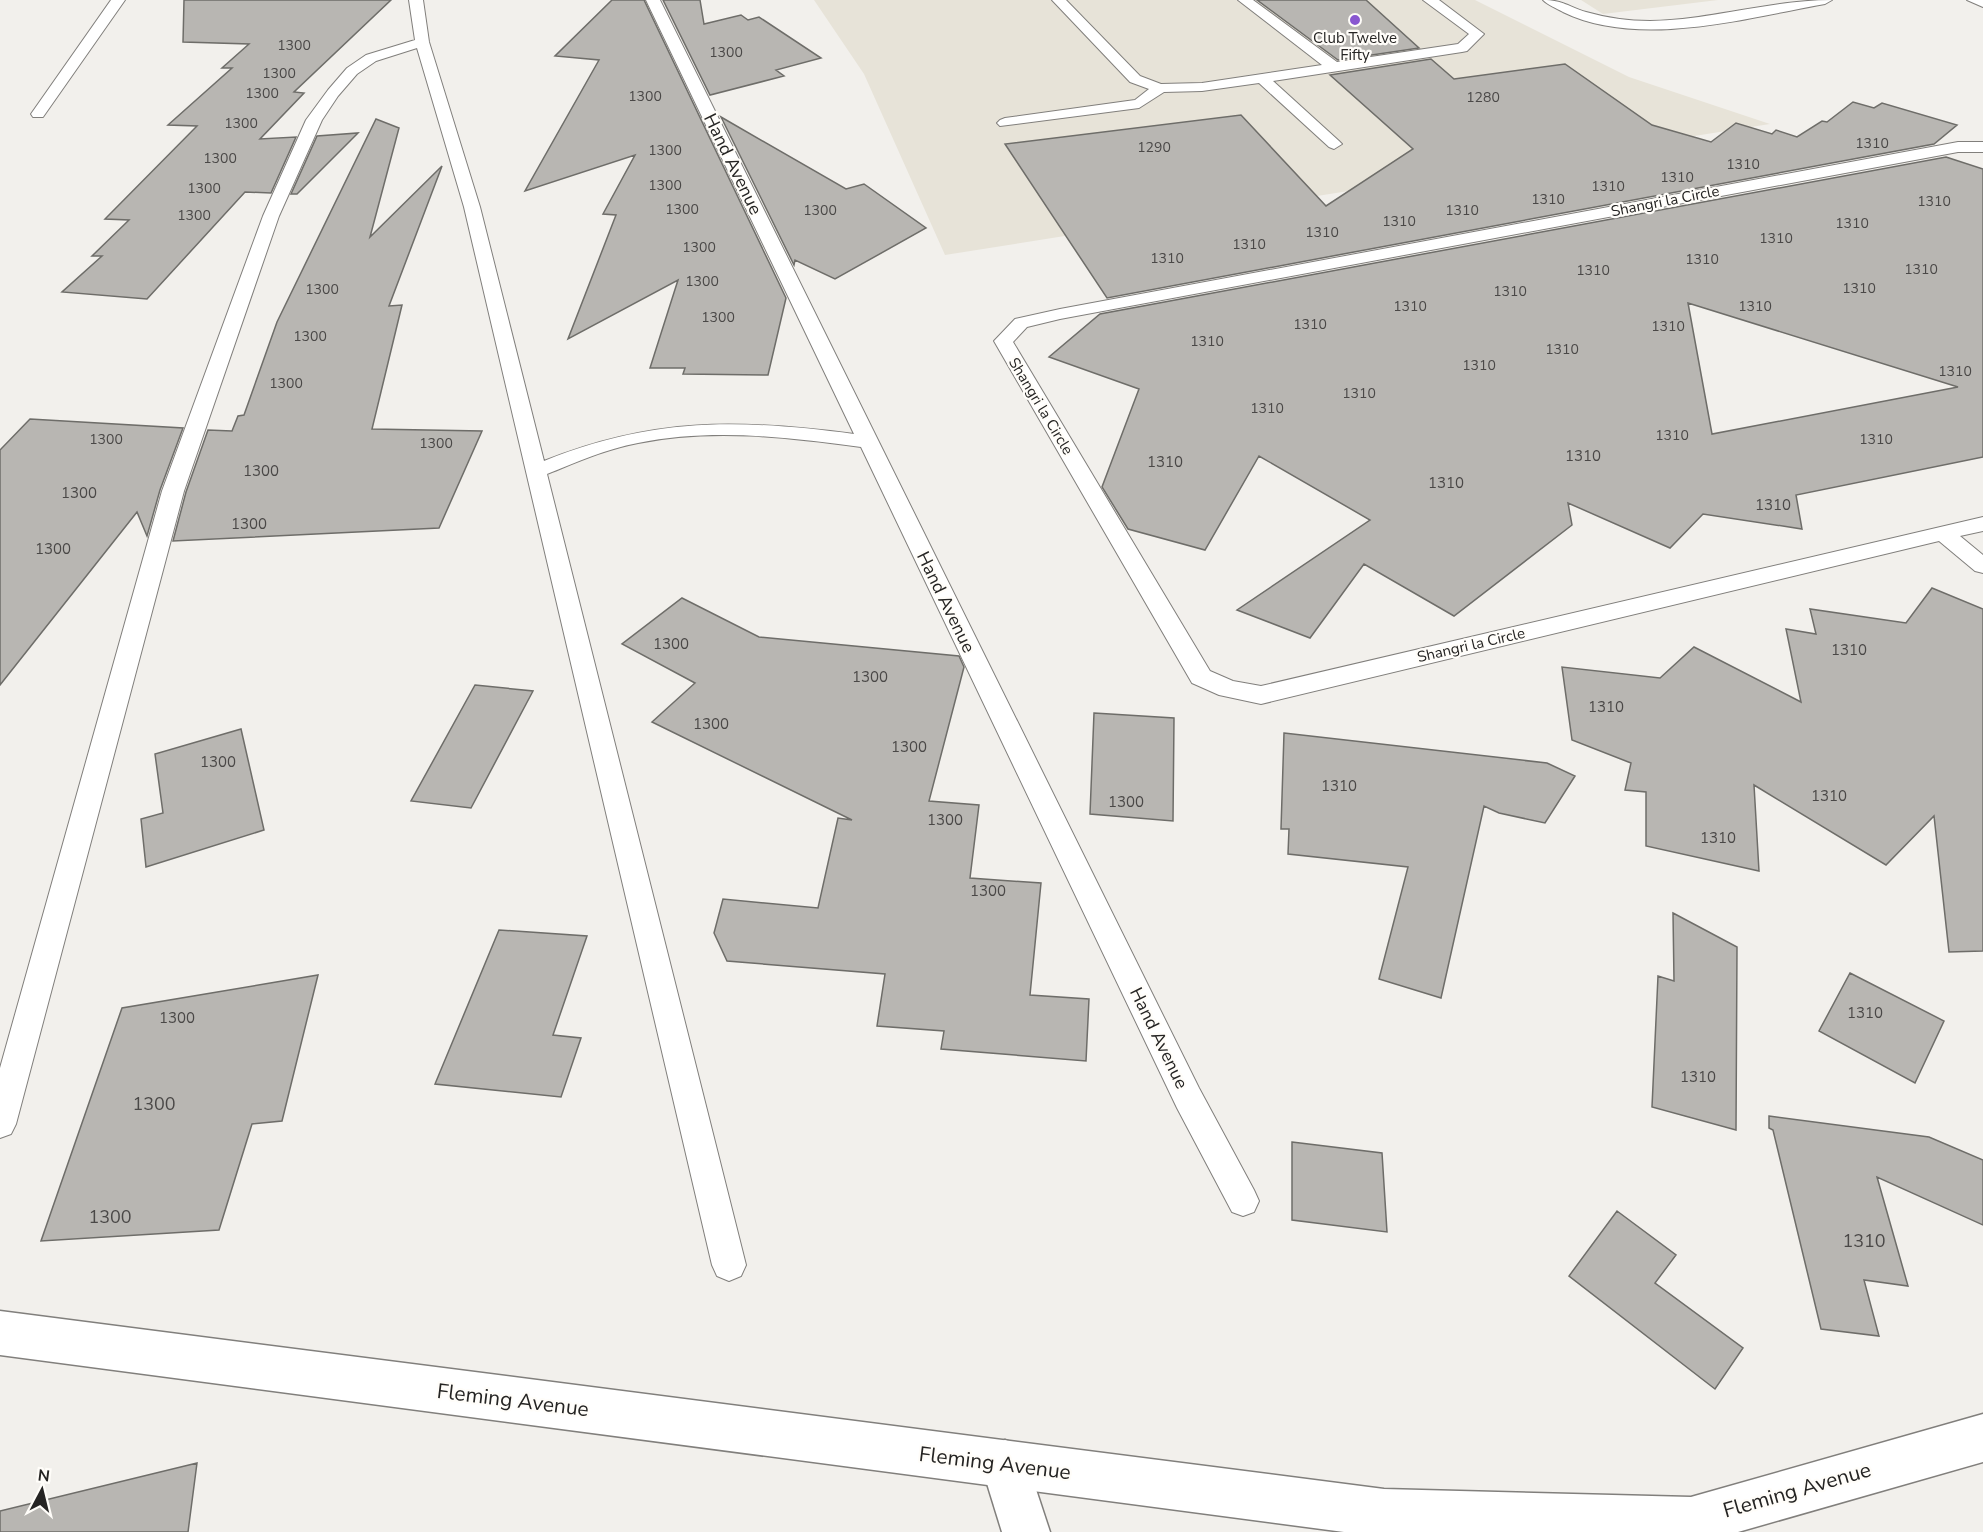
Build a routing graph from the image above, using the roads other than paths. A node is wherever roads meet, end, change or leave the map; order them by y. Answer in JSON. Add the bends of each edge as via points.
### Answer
{"nodes":[{"id":1,"x":118,"y":0,"type":"edge"},
{"id":2,"x":416,"y":0,"type":"edge"},
{"id":3,"x":653,"y":0,"type":"edge"},
{"id":4,"x":1059,"y":0,"type":"edge"},
{"id":5,"x":1245,"y":0,"type":"edge"},
{"id":6,"x":1431,"y":0,"type":"edge"},
{"id":7,"x":1550,"y":0,"type":"edge"},
{"id":8,"x":1825,"y":0,"type":"edge"},
{"id":9,"x":1974,"y":0,"type":"edge"},
{"id":10,"x":1983,"y":3,"type":"edge"},
{"id":11,"x":422,"y":42,"type":"junction"},
{"id":12,"x":1334,"y":67,"type":"junction"},
{"id":13,"x":1262,"y":78,"type":"junction"},
{"id":14,"x":1160,"y":88,"type":"junction"},
{"id":15,"x":38,"y":114,"type":"dead end"},
{"id":16,"x":1005,"y":123,"type":"dead end"},
{"id":17,"x":1334,"y":144,"type":"dead end"},
{"id":18,"x":1983,"y":147,"type":"edge"},
{"id":19,"x":868,"y":442,"type":"junction"},
{"id":20,"x":536,"y":471,"type":"junction"},
{"id":21,"x":1983,"y":524,"type":"edge"},
{"id":22,"x":1943,"y":533,"type":"junction"},
{"id":23,"x":1983,"y":566,"type":"edge"},
{"id":24,"x":0,"y":1124,"type":"edge"},
{"id":25,"x":1243,"y":1201,"type":"dead end"},
{"id":26,"x":729,"y":1265,"type":"dead end"},
{"id":27,"x":0,"y":1333,"type":"edge"},
{"id":28,"x":1983,"y":1437,"type":"edge"},
{"id":29,"x":1005,"y":1464,"type":"junction"},
{"id":30,"x":1026,"y":1532,"type":"edge"}],
"edges":[{"from":1,"to":15,"type":"lane"},
{"from":2,"to":11,"type":"lane"},
{"from":3,"to":19,"type":"lane","name":"Hand Avenue"},
{"from":4,"to":14,"type":"lane","via":[[1136,79]]},
{"from":5,"to":12,"type":"lane"},
{"from":6,"to":12,"type":"lane","via":[[1477,34],[1462,48]]},
{"from":7,"to":8,"type":"lane","via":[[1605,22],[1641,26]]},
{"from":9,"to":10,"type":"lane"},
{"from":11,"to":20,"type":"lane","via":[[472,207]]},
{"from":11,"to":24,"type":"lane","via":[[371,58],[352,71],[314,120],[271,216],[173,491]]},
{"from":12,"to":13,"type":"lane"},
{"from":13,"to":14,"type":"lane","via":[[1202,87]]},
{"from":13,"to":17,"type":"lane"},
{"from":14,"to":16,"type":"lane","via":[[1139,104]]},
{"from":18,"to":22,"type":"lane","name":"Shangri la Circle","via":[[1958,147],[1060,314],[1022,323],[1002,341],[1201,677],[1228,689],[1261,695]]},
{"from":19,"to":20,"type":"lane","via":[[784,430],[706,429],[606,445]]},
{"from":19,"to":25,"type":"lane","name":"Hand Avenue","via":[[1188,1098]]},
{"from":20,"to":26,"type":"lane"},
{"from":21,"to":22,"type":"lane","name":"Shangri la Circle"},
{"from":22,"to":23,"type":"lane"},
{"from":27,"to":29,"type":"street","name":"Fleming Avenue"},
{"from":28,"to":29,"type":"street","name":"Fleming Avenue","via":[[1691,1521],[1384,1513]]},
{"from":29,"to":30,"type":"street"}]}
